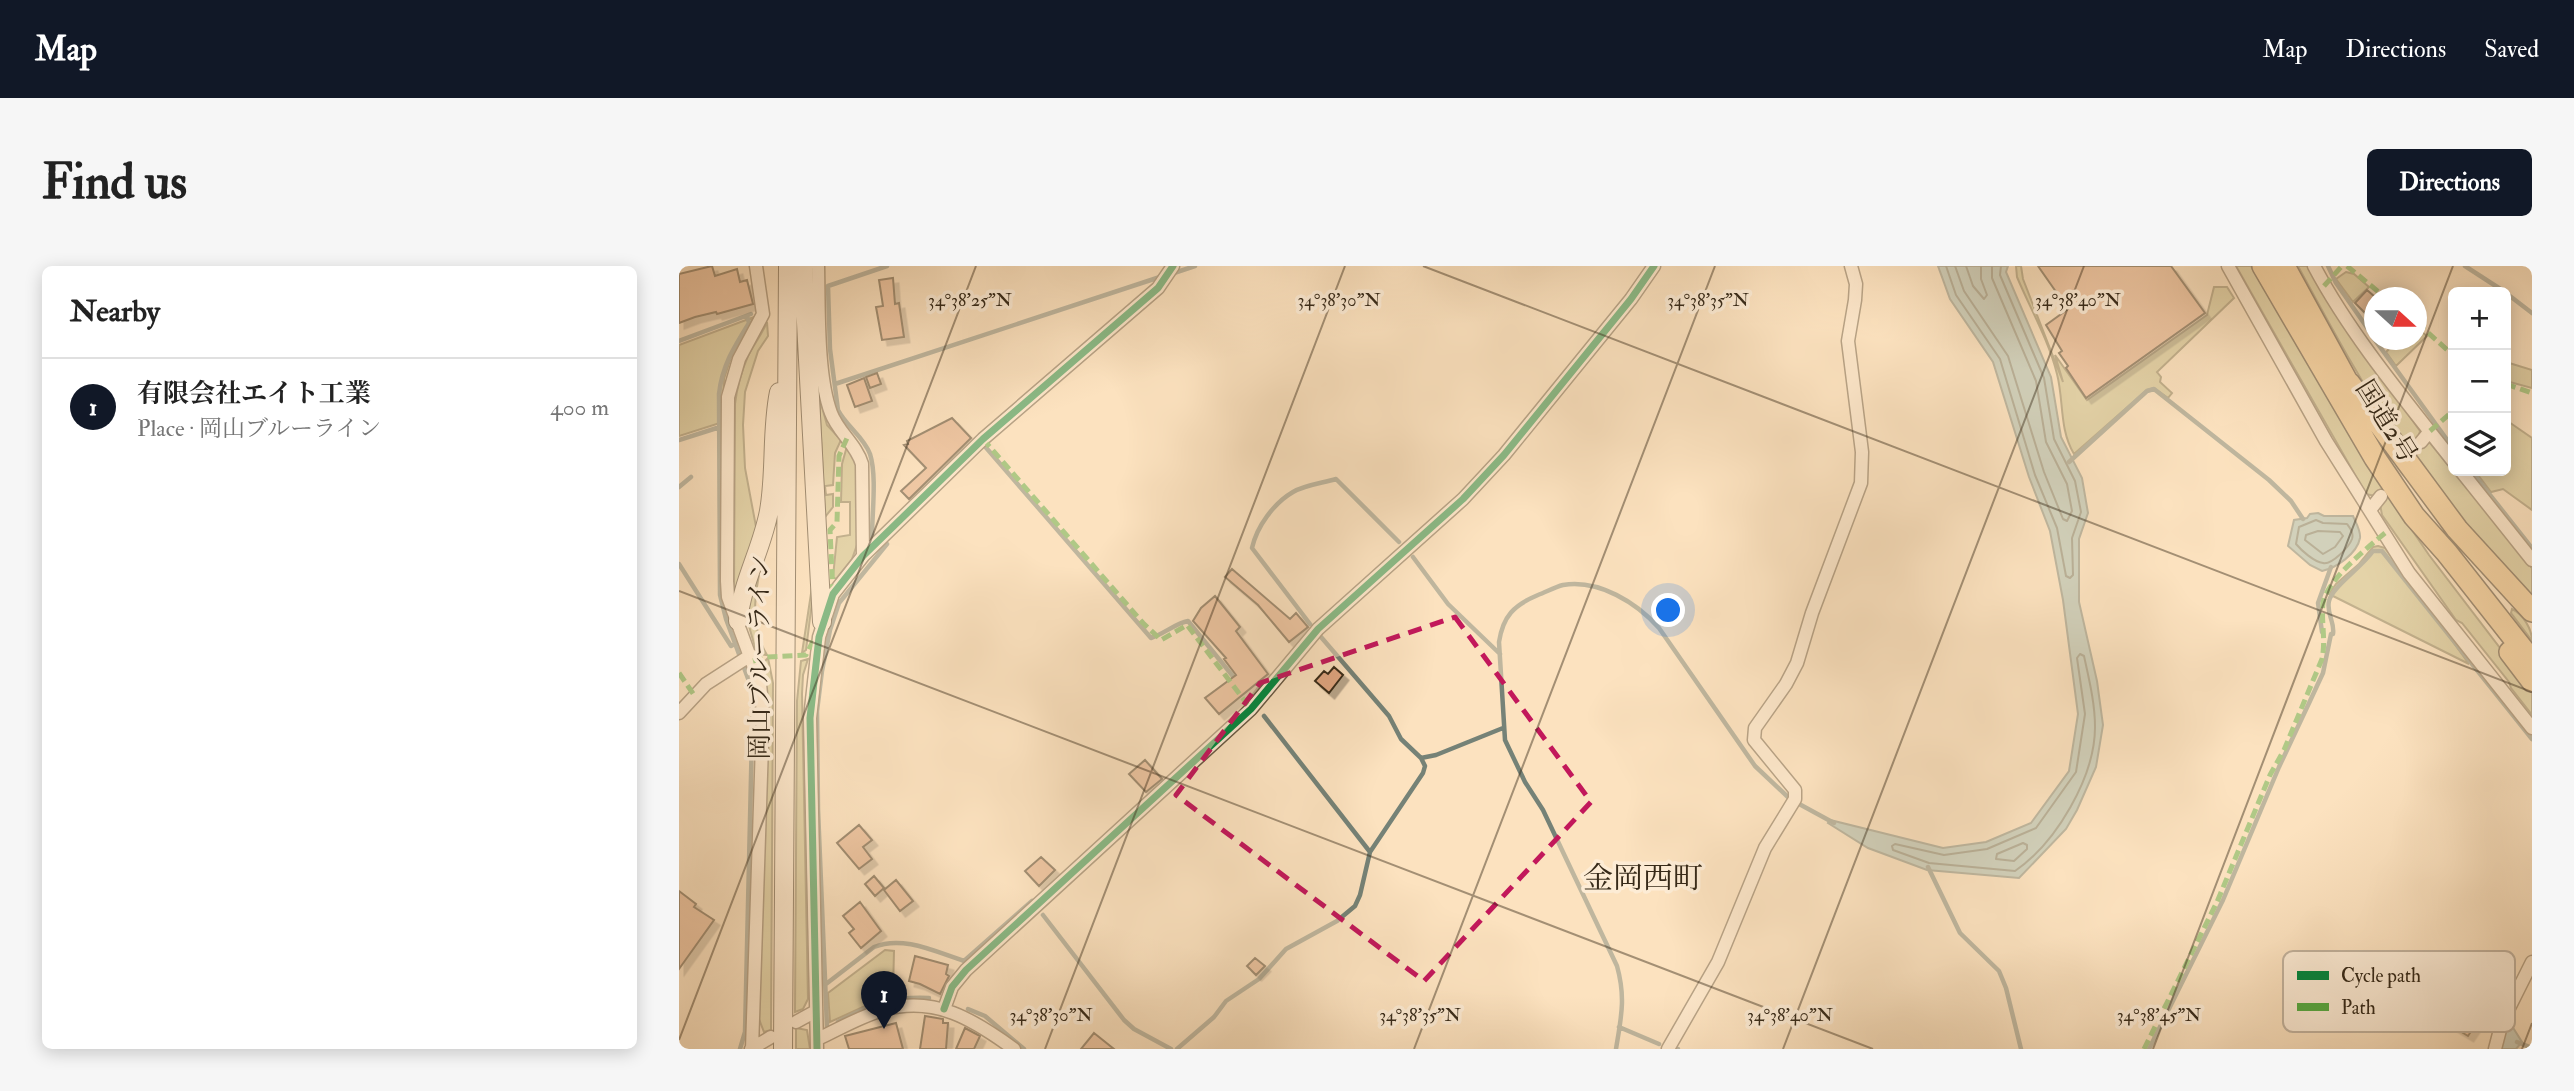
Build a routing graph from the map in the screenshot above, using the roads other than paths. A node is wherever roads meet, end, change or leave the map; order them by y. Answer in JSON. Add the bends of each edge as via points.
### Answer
{"nodes":[{"id":1,"x":756,"y":266,"type":"edge"},
{"id":2,"x":788,"y":266,"type":"edge"},
{"id":3,"x":803,"y":266,"type":"edge"},
{"id":4,"x":818,"y":266,"type":"edge"},
{"id":5,"x":1174,"y":266,"type":"edge"},
{"id":6,"x":1654,"y":266,"type":"edge"},
{"id":7,"x":1851,"y":266,"type":"edge"},
{"id":8,"x":2228,"y":266,"type":"edge"},
{"id":9,"x":2263,"y":266,"type":"edge"},
{"id":10,"x":2284,"y":266,"type":"edge"},
{"id":11,"x":2314,"y":266,"type":"edge"},
{"id":12,"x":788,"y":353,"type":"junction"},
{"id":13,"x":2345,"y":379,"type":"junction"},
{"id":14,"x":2430,"y":431,"type":"junction"},
{"id":15,"x":2421,"y":442,"type":"tunnel mouth"},
{"id":16,"x":2448,"y":454,"type":"edge"},
{"id":17,"x":2465,"y":476,"type":"edge"},
{"id":18,"x":2381,"y":496,"type":"tunnel mouth"},
{"id":19,"x":2370,"y":510,"type":"junction"},
{"id":20,"x":2414,"y":516,"type":"junction"},
{"id":21,"x":863,"y":556,"type":"junction"},
{"id":22,"x":2532,"y":560,"type":"edge"},
{"id":23,"x":2532,"y":611,"type":"edge"},
{"id":24,"x":739,"y":621,"type":"junction"},
{"id":25,"x":822,"y":622,"type":"junction"},
{"id":26,"x":2532,"y":647,"type":"edge"},
{"id":27,"x":745,"y":658,"type":"junction"},
{"id":28,"x":2532,"y":661,"type":"edge"},
{"id":29,"x":2532,"y":681,"type":"edge"},
{"id":30,"x":679,"y":713,"type":"edge"},
{"id":31,"x":2532,"y":728,"type":"edge"},
{"id":32,"x":2532,"y":962,"type":"edge"},
{"id":33,"x":2515,"y":996,"type":"edge"},
{"id":34,"x":944,"y":1009,"type":"junction"},
{"id":35,"x":816,"y":1011,"type":"junction"},
{"id":36,"x":796,"y":1023,"type":"dead end"},
{"id":37,"x":2499,"y":1032,"type":"edge"},
{"id":38,"x":777,"y":1043,"type":"edge"},
{"id":39,"x":818,"y":1044,"type":"edge"},
{"id":40,"x":752,"y":1049,"type":"edge"},
{"id":41,"x":1014,"y":1049,"type":"edge"},
{"id":42,"x":1668,"y":1049,"type":"edge"},
{"id":43,"x":2495,"y":1049,"type":"edge"}],
"edges":[{"from":1,"to":24,"type":"street","via":[[763,314],[739,359],[728,397],[727,581],[728,597]]},
{"from":2,"to":12,"type":"main road","name":"岡山ブルーライン"},
{"from":3,"to":25,"type":"main road"},
{"from":4,"to":21,"type":"street","via":[[821,346],[830,411],[862,464]]},
{"from":5,"to":21,"type":"street","via":[[1158,288],[983,439]]},
{"from":6,"to":34,"type":"street","via":[[1504,455],[1463,499],[1318,629],[1251,709],[966,970],[952,986]]},
{"from":7,"to":42,"type":"street","via":[[1856,285],[1848,341],[1862,452],[1861,483],[1797,663],[1753,735],[1795,790],[1793,802],[1765,848],[1718,962]]},
{"from":8,"to":19,"type":"street"},
{"from":9,"to":20,"type":"highway","name":"国道2号"},
{"from":10,"to":13,"type":"highway","name":"国道2号"},
{"from":11,"to":14,"type":"street"},
{"from":12,"to":24,"type":"main road","via":[[775,415],[768,515],[741,597]]},
{"from":12,"to":38,"type":"main road","name":"岡山ブルーライン"},
{"from":13,"to":23,"type":"highway","via":[[2458,529]]},
{"from":13,"to":26,"type":"highway","name":"国道2号","via":[[2446,539]]},
{"from":14,"to":15,"type":"street"},
{"from":14,"to":16,"type":"street"},
{"from":17,"to":22,"type":"street"},
{"from":18,"to":19,"type":"street"},
{"from":19,"to":31,"type":"street","via":[[2409,573]]},
{"from":20,"to":28,"type":"highway","name":"国道2号"},
{"from":20,"to":29,"type":"highway"},
{"from":21,"to":25,"type":"street","via":[[833,594]]},
{"from":24,"to":27,"type":"street"},
{"from":25,"to":35,"type":"street","via":[[810,718]]},
{"from":27,"to":30,"type":"street","via":[[706,684]]},
{"from":27,"to":40,"type":"street","via":[[760,684],[763,714]]},
{"from":32,"to":33,"type":"street"},
{"from":34,"to":39,"type":"street","via":[[884,1009]]},
{"from":34,"to":41,"type":"street","via":[[980,1024]]},
{"from":35,"to":36,"type":"street"},
{"from":35,"to":39,"type":"street"},
{"from":37,"to":43,"type":"street"},
{"from":38,"to":40,"type":"street"}]}
